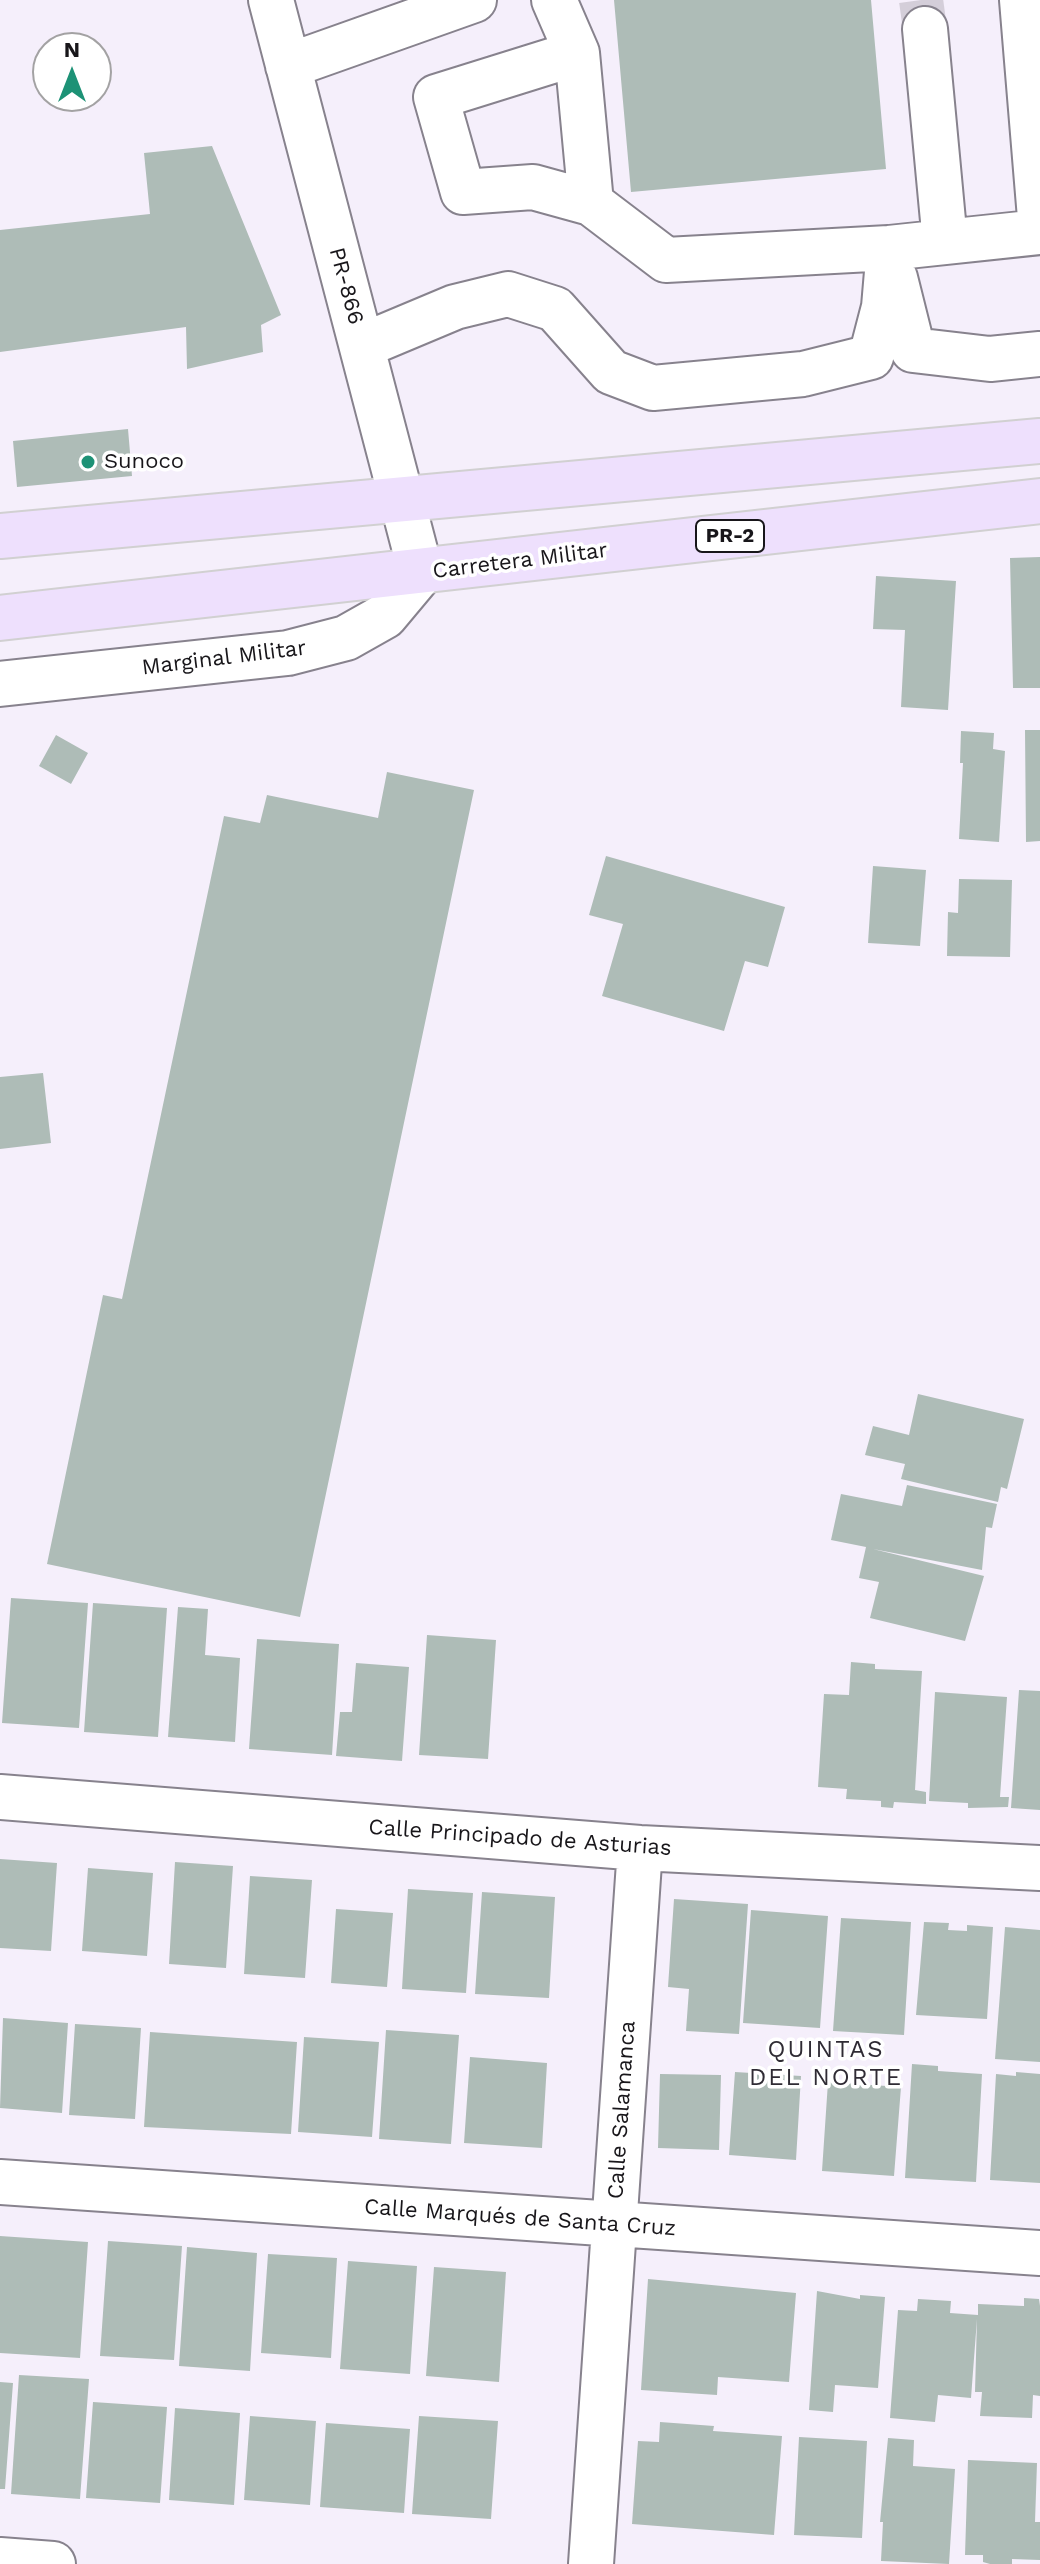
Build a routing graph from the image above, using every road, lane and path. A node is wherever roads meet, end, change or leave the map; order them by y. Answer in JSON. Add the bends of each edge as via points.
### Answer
{"nodes":[{"id":1,"x":271,"y":0,"type":"edge"},
{"id":2,"x":474,"y":0,"type":"edge"},
{"id":3,"x":554,"y":0,"type":"edge"},
{"id":4,"x":1022,"y":0,"type":"edge"},
{"id":5,"x":925,"y":29,"type":"tunnel mouth"},
{"id":6,"x":577,"y":53,"type":"junction"},
{"id":7,"x":288,"y":66,"type":"junction"},
{"id":8,"x":591,"y":203,"type":"junction"},
{"id":9,"x":1040,"y":218,"type":"edge"},
{"id":10,"x":1040,"y":232,"type":"edge"},
{"id":11,"x":945,"y":242,"type":"junction"},
{"id":12,"x":889,"y":248,"type":"junction"},
{"id":13,"x":362,"y":346,"type":"junction"},
{"id":14,"x":1040,"y":354,"type":"edge"},
{"id":15,"x":1040,"y":441,"type":"edge"},
{"id":16,"x":402,"y":499,"type":"junction"},
{"id":17,"x":1040,"y":501,"type":"edge"},
{"id":18,"x":0,"y":536,"type":"edge"},
{"id":19,"x":421,"y":573,"type":"junction"},
{"id":20,"x":0,"y":618,"type":"edge"},
{"id":21,"x":0,"y":684,"type":"edge"},
{"id":22,"x":0,"y":1797,"type":"edge"},
{"id":23,"x":640,"y":1848,"type":"junction"},
{"id":24,"x":1040,"y":1868,"type":"edge"},
{"id":25,"x":0,"y":2182,"type":"edge"},
{"id":26,"x":614,"y":2224,"type":"junction"},
{"id":27,"x":1040,"y":2253,"type":"edge"},
{"id":28,"x":0,"y":2560,"type":"edge"},
{"id":29,"x":53,"y":2564,"type":"edge"},
{"id":30,"x":591,"y":2564,"type":"edge"}],
"edges":[{"from":1,"to":7,"type":"street","name":"PR-866","number":"PR-866"},
{"from":2,"to":7,"type":"street"},
{"from":3,"to":6,"type":"street"},
{"from":4,"to":9,"type":"street"},
{"from":5,"to":11,"type":"street"},
{"from":6,"to":8,"type":"street"},
{"from":6,"to":8,"type":"street","via":[[436,97],[463,192],[533,187]]},
{"from":7,"to":13,"type":"street","name":"PR-866","number":"PR-866"},
{"from":8,"to":12,"type":"street","via":[[666,260]]},
{"from":10,"to":11,"type":"street"},
{"from":11,"to":12,"type":"street"},
{"from":12,"to":13,"type":"street","via":[[884,307],[871,357],[803,374],[653,388],[611,372],[555,309],[508,294],[455,307]]},
{"from":12,"to":14,"type":"street","via":[[913,350],[990,359]]},
{"from":13,"to":16,"type":"street","name":"PR-866","number":"PR-866"},
{"from":15,"to":16,"type":"main road"},
{"from":16,"to":18,"type":"main road"},
{"from":16,"to":19,"type":"street","name":"PR-866","number":"PR-866"},
{"from":17,"to":19,"type":"main road","name":"Carretera Militar","number":"PR-2"},
{"from":19,"to":20,"type":"main road","name":"Carretera Militar","number":"PR-2"},
{"from":19,"to":21,"type":"street","name":"Marginal Militar","via":[[385,616],[346,638],[288,653]]},
{"from":22,"to":23,"type":"street","name":"Calle Principado de Asturias"},
{"from":23,"to":24,"type":"street","name":"Calle Principado de Asturias"},
{"from":23,"to":26,"type":"street","name":"Calle Salamanca"},
{"from":25,"to":26,"type":"street","name":"Calle Marqués de Santa Cruz"},
{"from":26,"to":27,"type":"street","name":"Calle Marqués de Santa Cruz"},
{"from":26,"to":30,"type":"street","name":"Calle Salamanca"},
{"from":28,"to":29,"type":"street"}]}
